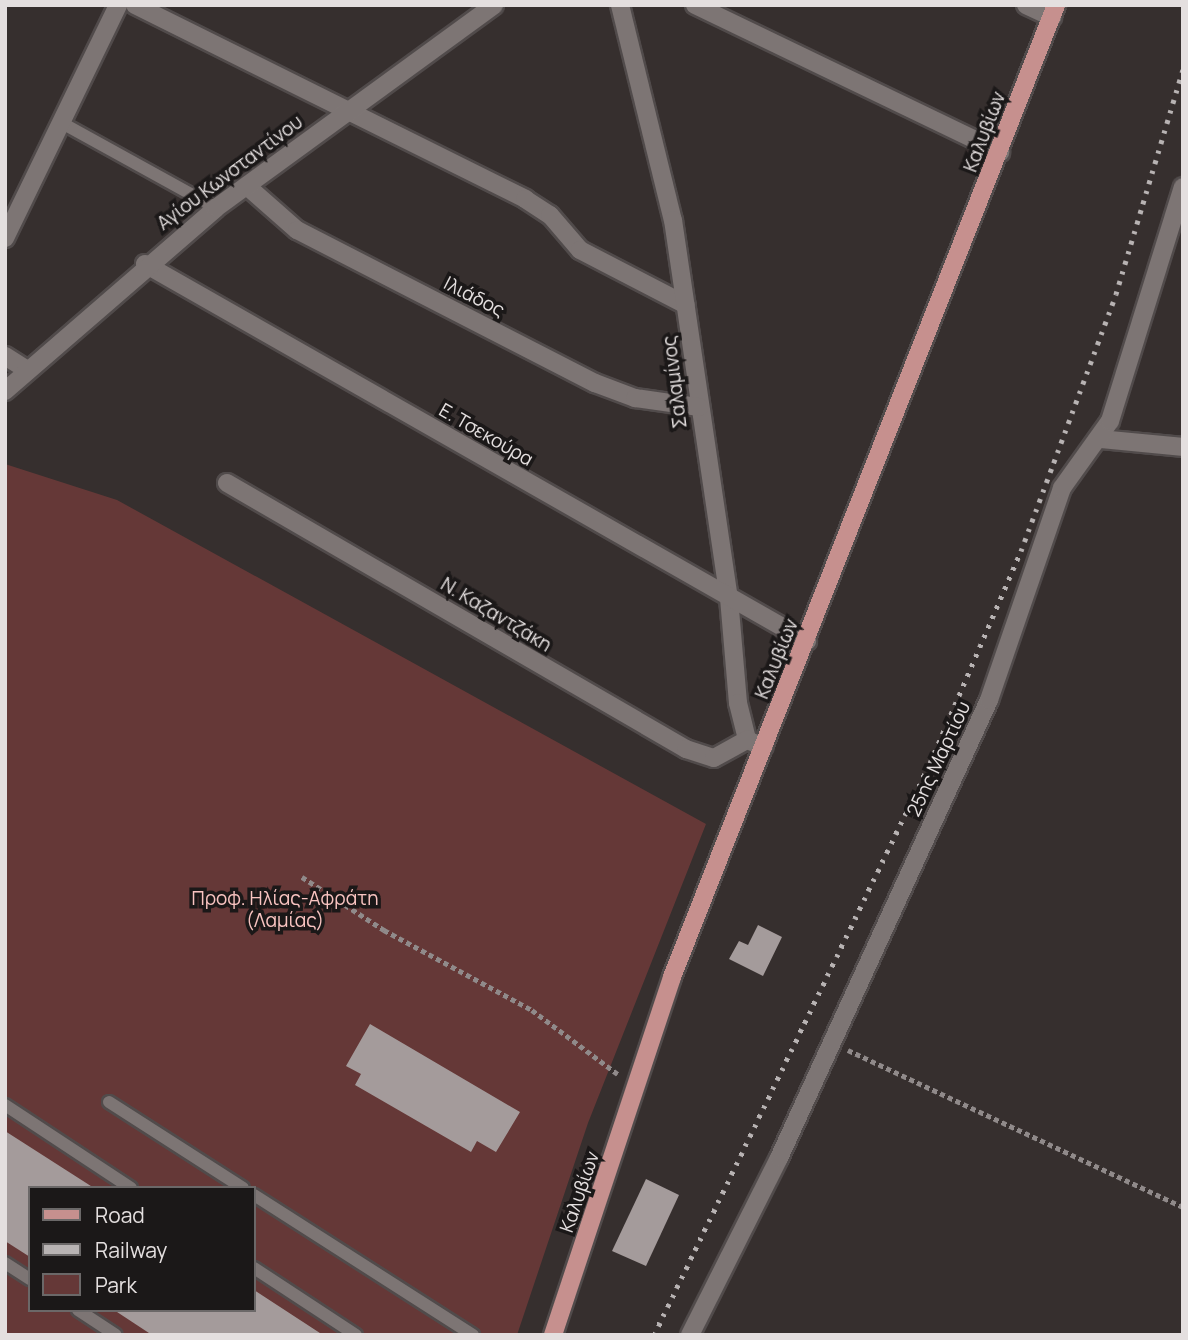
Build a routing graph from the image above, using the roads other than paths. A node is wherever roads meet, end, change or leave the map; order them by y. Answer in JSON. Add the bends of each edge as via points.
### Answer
{"nodes":[{"id":1,"x":118,"y":5,"type":"edge"},
{"id":2,"x":135,"y":5,"type":"edge"},
{"id":3,"x":494,"y":5,"type":"edge"},
{"id":4,"x":620,"y":5,"type":"edge"},
{"id":5,"x":695,"y":5,"type":"edge"},
{"id":6,"x":1026,"y":5,"type":"edge"},
{"id":7,"x":1054,"y":11,"type":"edge"},
{"id":8,"x":350,"y":108,"type":"junction"},
{"id":9,"x":62,"y":123,"type":"junction"},
{"id":10,"x":1000,"y":152,"type":"junction"},
{"id":11,"x":247,"y":187,"type":"junction"},
{"id":12,"x":1182,"y":196,"type":"edge"},
{"id":13,"x":216,"y":208,"type":"junction"},
{"id":14,"x":5,"y":238,"type":"edge"},
{"id":15,"x":145,"y":264,"type":"junction"},
{"id":16,"x":686,"y":305,"type":"junction"},
{"id":17,"x":5,"y":356,"type":"edge"},
{"id":18,"x":27,"y":370,"type":"junction"},
{"id":19,"x":5,"y":391,"type":"edge"},
{"id":20,"x":699,"y":407,"type":"junction"},
{"id":21,"x":1100,"y":439,"type":"junction"},
{"id":22,"x":1183,"y":447,"type":"edge"},
{"id":23,"x":227,"y":482,"type":"dead end"},
{"id":24,"x":729,"y":598,"type":"junction"},
{"id":25,"x":807,"y":641,"type":"junction"},
{"id":26,"x":755,"y":743,"type":"junction"},
{"id":27,"x":109,"y":1102,"type":"dead end"},
{"id":28,"x":5,"y":1105,"type":"edge"},
{"id":29,"x":128,"y":1186,"type":"edge"},
{"id":30,"x":240,"y":1186,"type":"edge"},
{"id":31,"x":256,"y":1196,"type":"edge"},
{"id":32,"x":5,"y":1263,"type":"edge"},
{"id":33,"x":256,"y":1269,"type":"edge"},
{"id":34,"x":28,"y":1278,"type":"edge"},
{"id":35,"x":81,"y":1312,"type":"edge"},
{"id":36,"x":116,"y":1335,"type":"edge"},
{"id":37,"x":356,"y":1335,"type":"edge"},
{"id":38,"x":472,"y":1335,"type":"edge"},
{"id":39,"x":553,"y":1335,"type":"edge"},
{"id":40,"x":690,"y":1335,"type":"edge"}],
"edges":[{"from":1,"to":9,"type":"street"},
{"from":2,"to":8,"type":"street"},
{"from":3,"to":8,"type":"street","name":"Αγίου Κωνσταντίνου"},
{"from":4,"to":16,"type":"street","name":"Σαλαμίνος","via":[[662,172]]},
{"from":5,"to":10,"type":"street"},
{"from":6,"to":7,"type":"street"},
{"from":7,"to":10,"type":"main road","name":"Καλυβίων"},
{"from":8,"to":11,"type":"street","name":"Αγίου Κωνσταντίνου"},
{"from":8,"to":16,"type":"street","via":[[525,199],[550,215],[580,250]]},
{"from":9,"to":13,"type":"lane"},
{"from":9,"to":14,"type":"street"},
{"from":10,"to":25,"type":"main road","name":"Καλυβίων"},
{"from":11,"to":13,"type":"street","name":"Αγίου Κωνσταντίνου"},
{"from":11,"to":20,"type":"street","name":"Ιλιάδος","via":[[297,230],[595,383],[635,398]]},
{"from":12,"to":21,"type":"street","name":"25ης Μαρτίου","via":[[1123,387]]},
{"from":13,"to":15,"type":"street","name":"Αγίου Κωνσταντίνου"},
{"from":15,"to":18,"type":"street","name":"Αγίου Κωνσταντίνου"},
{"from":15,"to":24,"type":"street","name":"Ε. Τσεκούρα"},
{"from":16,"to":20,"type":"street","name":"Σαλαμίνος"},
{"from":17,"to":18,"type":"street"},
{"from":18,"to":19,"type":"street","name":"Αγίου Κωνσταντίνου"},
{"from":20,"to":24,"type":"street","name":"Σαλαμίνος"},
{"from":21,"to":22,"type":"street"},
{"from":21,"to":40,"type":"street","name":"25ης Μαρτίου","via":[[1062,488],[989,700],[833,1041]]},
{"from":23,"to":26,"type":"street","name":"Ν. Καζαντζάκη","via":[[695,753],[714,758]]},
{"from":24,"to":25,"type":"street","name":"Ε. Τσεκούρα"},
{"from":24,"to":26,"type":"street","name":"Σαλαμίνος"},
{"from":25,"to":26,"type":"main road","name":"Καλυβίων"},
{"from":26,"to":39,"type":"main road","name":"Καλυβίων"},
{"from":27,"to":30,"type":"lane"},
{"from":28,"to":29,"type":"lane"},
{"from":31,"to":38,"type":"lane"},
{"from":32,"to":34,"type":"lane"},
{"from":33,"to":37,"type":"lane"},
{"from":35,"to":36,"type":"lane"}]}
